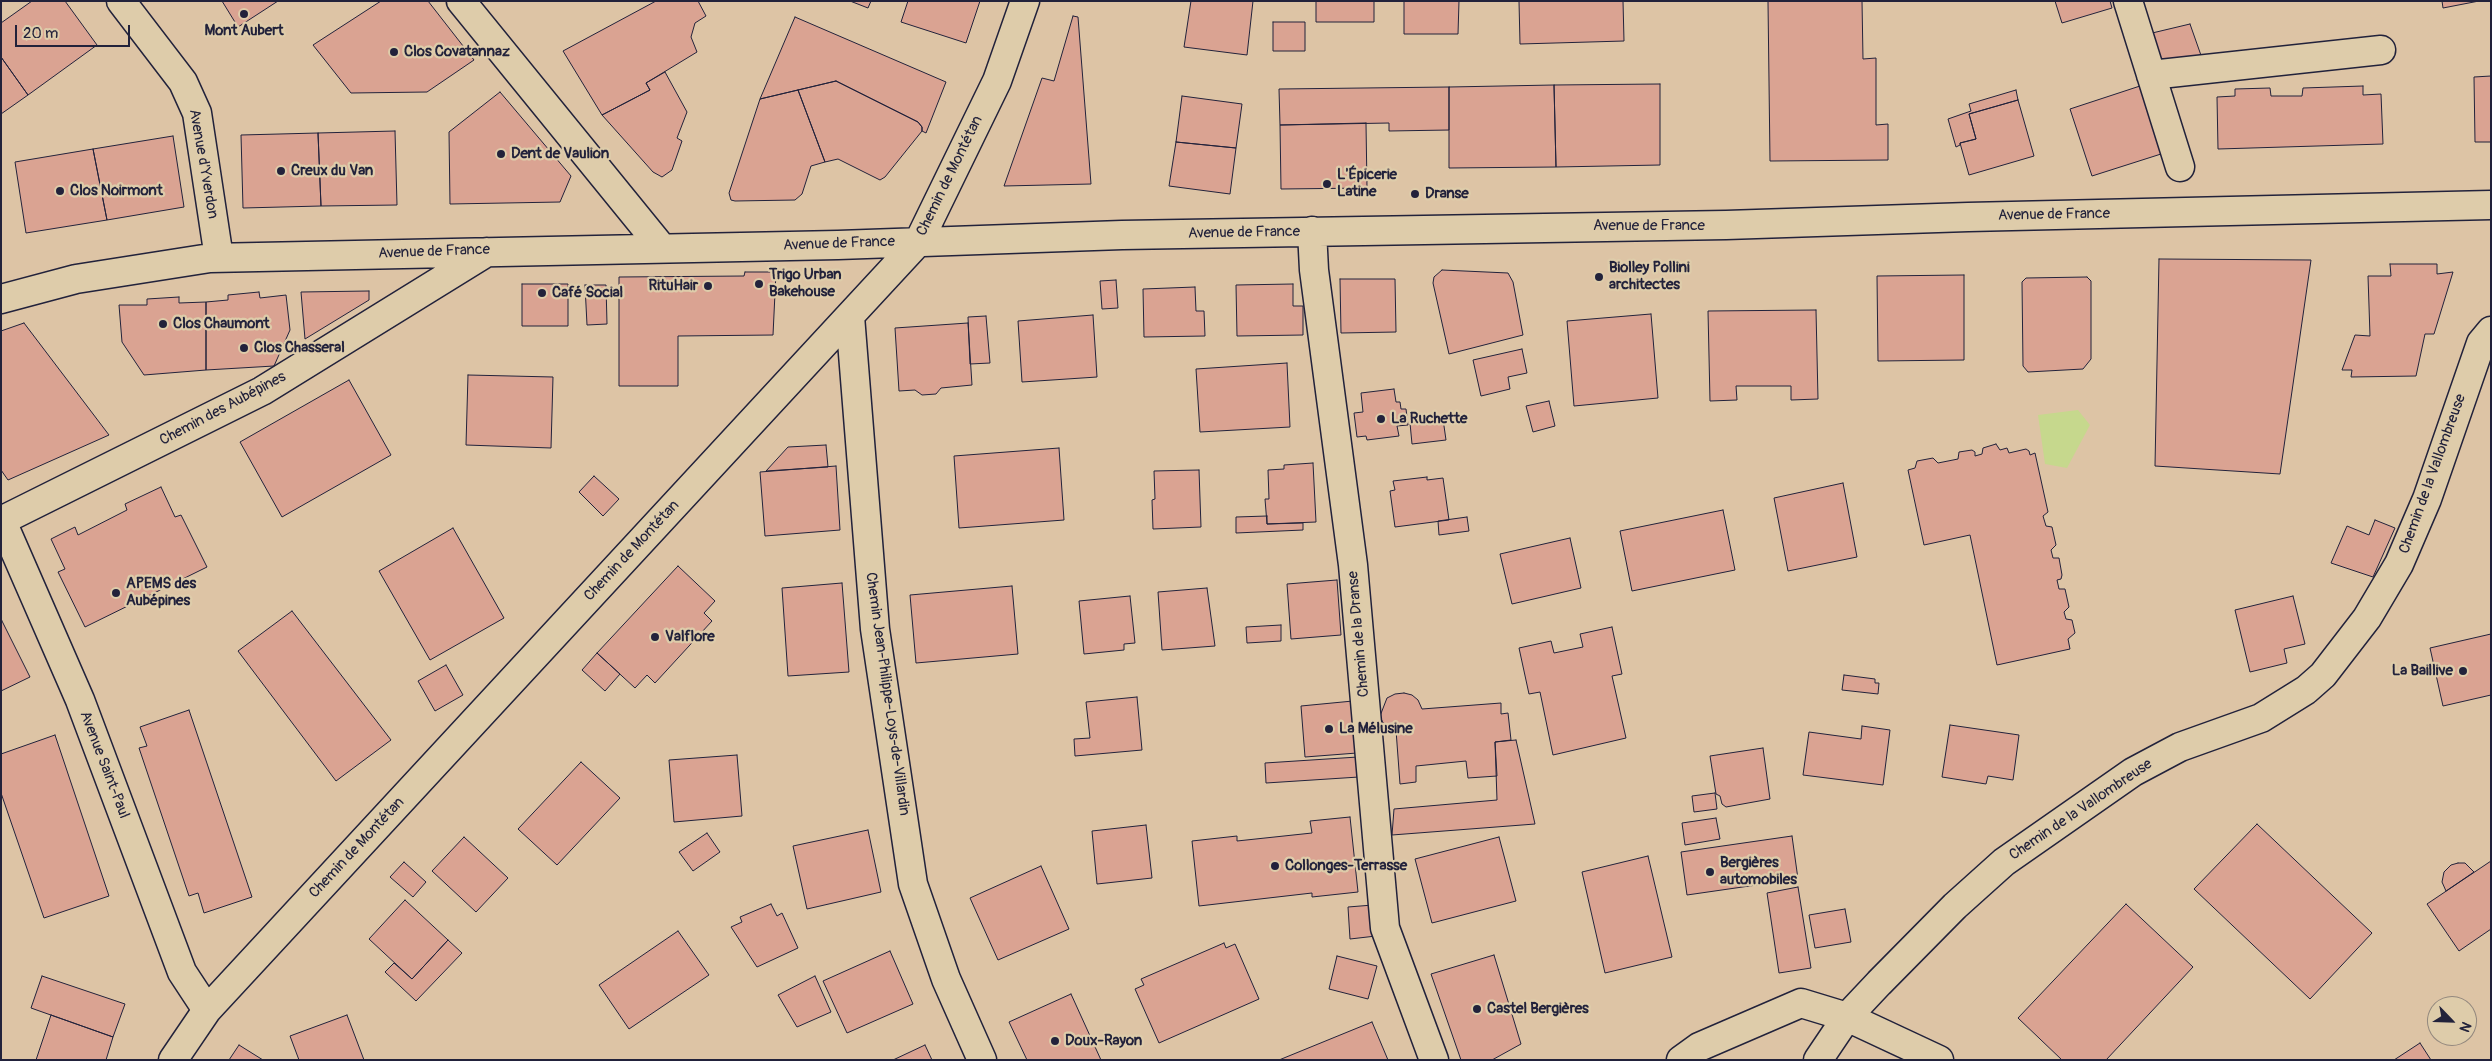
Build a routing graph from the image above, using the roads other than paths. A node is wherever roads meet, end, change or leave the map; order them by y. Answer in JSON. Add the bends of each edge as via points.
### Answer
{"nodes":[{"id":1,"x":122,"y":1,"type":"edge"},
{"id":2,"x":461,"y":1,"type":"edge"},
{"id":3,"x":1026,"y":1,"type":"edge"},
{"id":4,"x":2128,"y":1,"type":"edge"},
{"id":5,"x":2381,"y":50,"type":"dead end"},
{"id":6,"x":2151,"y":75,"type":"junction"},
{"id":7,"x":2180,"y":166,"type":"dead end"},
{"id":8,"x":2491,"y":205,"type":"edge"},
{"id":9,"x":1312,"y":231,"type":"junction"},
{"id":10,"x":919,"y":240,"type":"junction"},
{"id":11,"x":662,"y":248,"type":"junction"},
{"id":12,"x":489,"y":251,"type":"junction"},
{"id":13,"x":219,"y":258,"type":"junction"},
{"id":14,"x":1,"y":299,"type":"edge"},
{"id":15,"x":850,"y":316,"type":"junction"},
{"id":16,"x":2491,"y":331,"type":"edge"},
{"id":17,"x":2,"y":520,"type":"edge"},
{"id":18,"x":207,"y":1010,"type":"junction"},
{"id":19,"x":1847,"y":1017,"type":"junction"},
{"id":20,"x":173,"y":1060,"type":"edge"},
{"id":21,"x":982,"y":1060,"type":"edge"},
{"id":22,"x":1434,"y":1060,"type":"edge"},
{"id":23,"x":1681,"y":1060,"type":"edge"},
{"id":24,"x":1818,"y":1060,"type":"edge"},
{"id":25,"x":1939,"y":1060,"type":"edge"}],
"edges":[{"from":1,"to":13,"type":"street","name":"Avenue d'Yverdon","via":[[182,82],[197,113]]},
{"from":2,"to":11,"type":"street"},
{"from":3,"to":10,"type":"street","name":"Chemin de Montétan","via":[[997,81]]},
{"from":4,"to":6,"type":"street"},
{"from":5,"to":6,"type":"street"},
{"from":6,"to":7,"type":"street"},
{"from":8,"to":9,"type":"street","name":"Avenue de France","via":[[1726,226]]},
{"from":9,"to":10,"type":"street","name":"Avenue de France"},
{"from":9,"to":22,"type":"street","name":"Chemin de la Dranse","via":[[1314,270],[1353,565],[1385,928]]},
{"from":10,"to":11,"type":"street","name":"Avenue de France"},
{"from":10,"to":15,"type":"street","name":"Chemin de Montétan"},
{"from":11,"to":12,"type":"street","name":"Avenue de France"},
{"from":12,"to":13,"type":"street","name":"Avenue de France"},
{"from":12,"to":17,"type":"street","name":"Chemin des Aubépines","via":[[262,391]]},
{"from":13,"to":14,"type":"street","name":"Avenue de France","via":[[76,280]]},
{"from":15,"to":18,"type":"street","name":"Chemin de Montétan"},
{"from":15,"to":21,"type":"street","name":"Chemin Jean-Philippe-Loys-de-Villardin","via":[[875,629],[913,884],[946,979]]},
{"from":16,"to":19,"type":"street","name":"Chemin de la Vallombreuse","via":[[2481,343],[2426,500],[2399,564],[2367,618],[2323,675],[2262,718],[2180,746],[2133,772],[2050,828],[2004,862],[1955,906]]},
{"from":17,"to":18,"type":"street","name":"Avenue Saint-Paul","via":[[80,700],[182,972]]},
{"from":18,"to":20,"type":"street","name":"Chemin de Montétan"},
{"from":19,"to":23,"type":"street","via":[[1801,1003],[1700,1047]]},
{"from":19,"to":24,"type":"street","name":"Chemin de la Vallombreuse"},
{"from":19,"to":25,"type":"street"}]}
